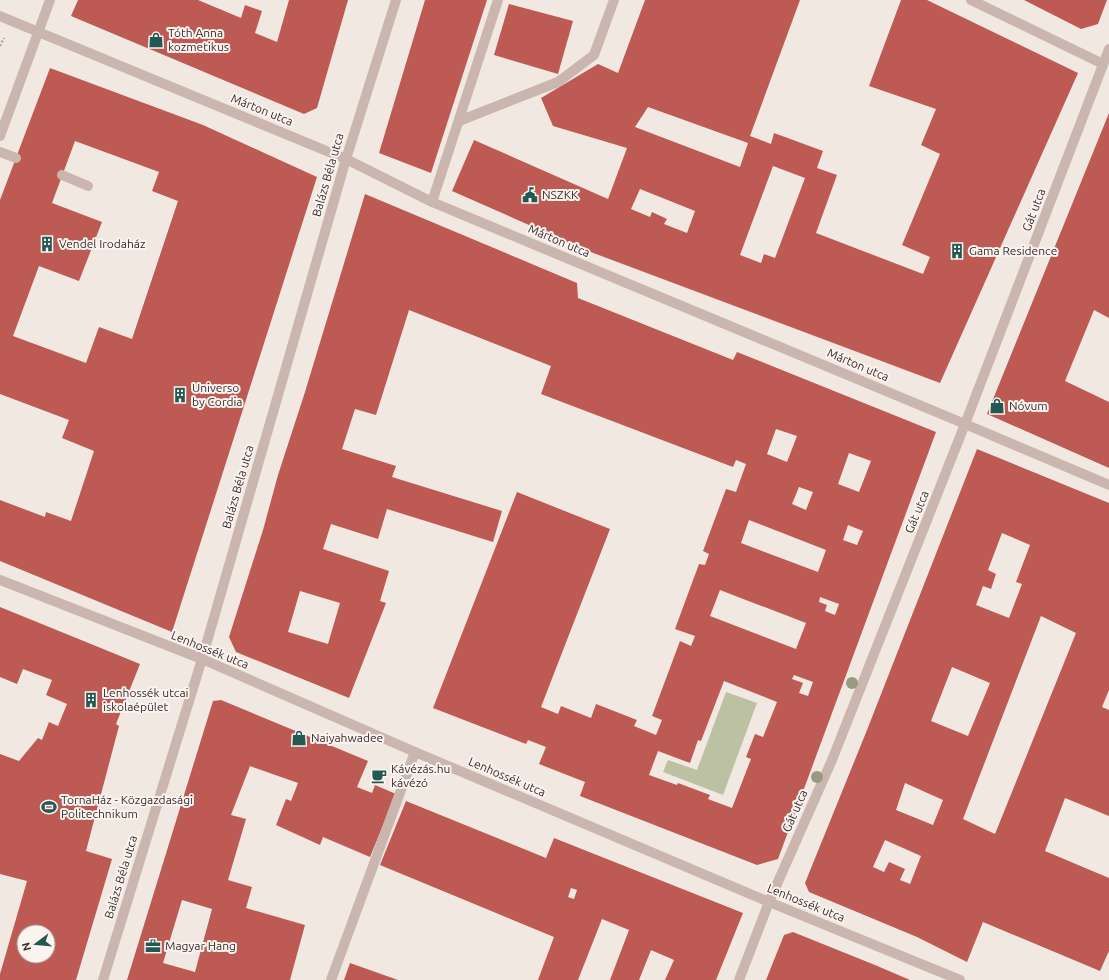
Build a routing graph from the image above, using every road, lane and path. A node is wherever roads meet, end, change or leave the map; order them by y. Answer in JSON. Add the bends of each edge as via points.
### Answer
{"nodes":[{"id":1,"x":50,"y":0,"type":"edge"},
{"id":2,"x":396,"y":0,"type":"edge"},
{"id":3,"x":498,"y":0,"type":"edge"},
{"id":4,"x":614,"y":0,"type":"edge"},
{"id":5,"x":971,"y":0,"type":"edge"},
{"id":6,"x":0,"y":16,"type":"edge"},
{"id":7,"x":38,"y":32,"type":"junction"},
{"id":8,"x":1109,"y":49,"type":"edge"},
{"id":9,"x":1103,"y":64,"type":"junction"},
{"id":10,"x":458,"y":121,"type":"junction"},
{"id":11,"x":0,"y":136,"type":"edge"},
{"id":12,"x":0,"y":152,"type":"edge"},
{"id":13,"x":16,"y":158,"type":"dead end"},
{"id":14,"x":346,"y":159,"type":"junction"},
{"id":15,"x":62,"y":175,"type":"dead end"},
{"id":16,"x":88,"y":186,"type":"dead end"},
{"id":17,"x":432,"y":202,"type":"junction"},
{"id":18,"x":965,"y":424,"type":"junction"},
{"id":19,"x":1109,"y":485,"type":"edge"},
{"id":20,"x":0,"y":580,"type":"edge"},
{"id":21,"x":202,"y":659,"type":"junction"},
{"id":22,"x":415,"y":752,"type":"junction"},
{"id":23,"x":769,"y":902,"type":"junction"},
{"id":24,"x":103,"y":980,"type":"edge"},
{"id":25,"x":331,"y":980,"type":"edge"},
{"id":26,"x":739,"y":980,"type":"edge"},
{"id":27,"x":960,"y":980,"type":"edge"}],
"edges":[{"from":1,"to":7,"type":"street"},
{"from":2,"to":14,"type":"street","name":"Balázs Béla utca"},
{"from":3,"to":10,"type":"street"},
{"from":4,"to":10,"type":"street","via":[[594,55],[558,82]]},
{"from":5,"to":9,"type":"street"},
{"from":6,"to":7,"type":"street","name":"Márton utca"},
{"from":7,"to":11,"type":"street"},
{"from":7,"to":14,"type":"street","name":"Márton utca"},
{"from":8,"to":9,"type":"street","name":"Gát utca"},
{"from":9,"to":18,"type":"street","name":"Gát utca"},
{"from":10,"to":17,"type":"street"},
{"from":12,"to":13,"type":"street"},
{"from":14,"to":17,"type":"street","name":"Márton utca"},
{"from":14,"to":21,"type":"street","name":"Balázs Béla utca"},
{"from":15,"to":16,"type":"street"},
{"from":17,"to":18,"type":"street","name":"Márton utca"},
{"from":18,"to":19,"type":"street","name":"Márton utca"},
{"from":18,"to":23,"type":"street","name":"Gát utca","via":[[832,760]]},
{"from":20,"to":21,"type":"street","name":"Lenhossék utca"},
{"from":21,"to":22,"type":"street","name":"Lenhossék utca"},
{"from":21,"to":24,"type":"street","name":"Balázs Béla utca"},
{"from":22,"to":23,"type":"street","name":"Lenhossék utca"},
{"from":22,"to":25,"type":"street"},
{"from":23,"to":26,"type":"street","name":"Gát utca"},
{"from":23,"to":27,"type":"street","name":"Lenhossék utca"}]}
